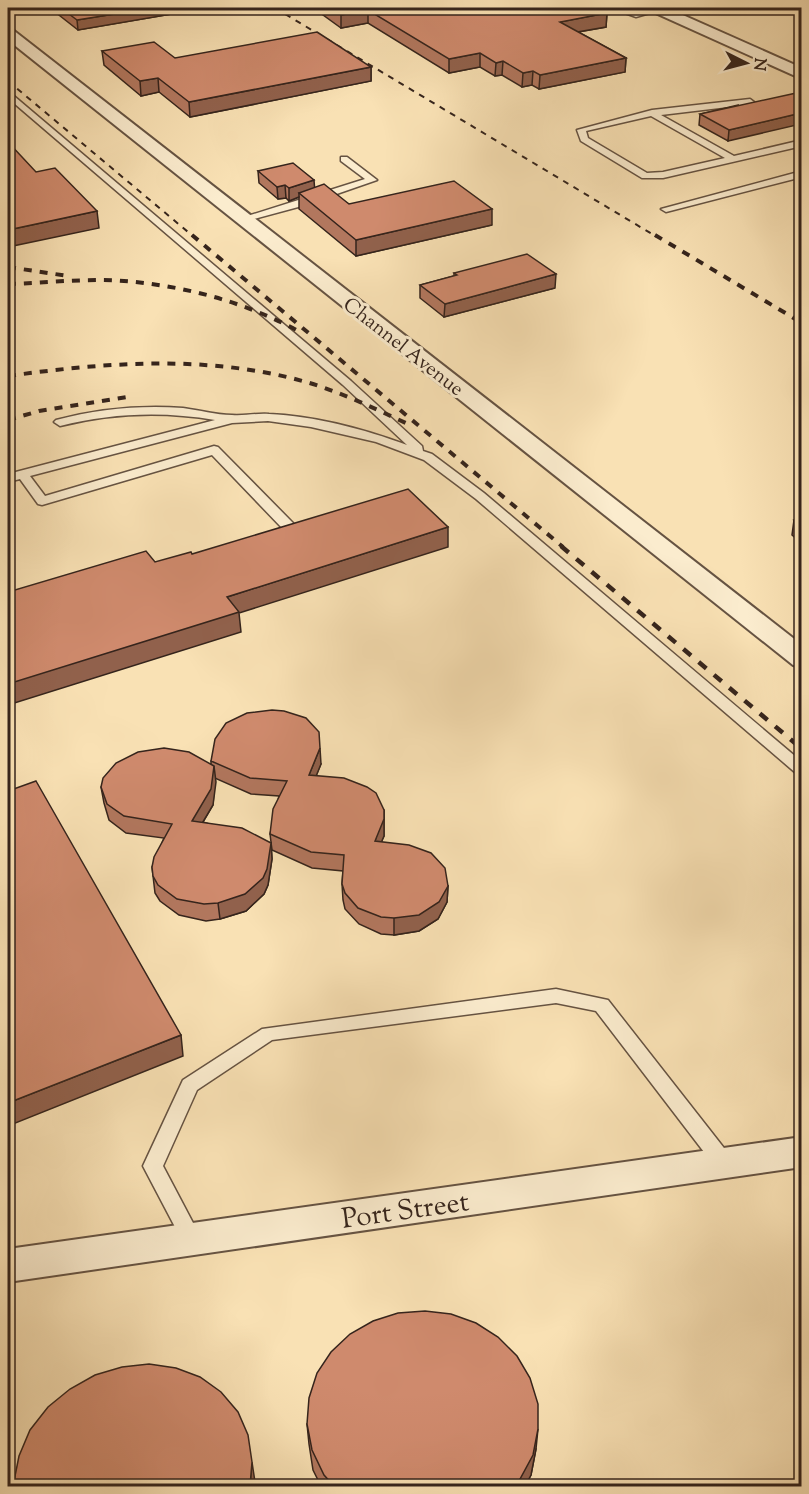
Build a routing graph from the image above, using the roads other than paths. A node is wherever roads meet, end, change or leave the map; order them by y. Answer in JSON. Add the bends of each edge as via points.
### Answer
{"nodes":[{"id":1,"x":615,"y":8,"type":"edge"},
{"id":2,"x":658,"y":8,"type":"edge"},
{"id":3,"x":8,"y":33,"type":"edge"},
{"id":4,"x":801,"y":74,"type":"edge"},
{"id":5,"x":8,"y":94,"type":"edge"},
{"id":6,"x":750,"y":102,"type":"edge"},
{"id":7,"x":652,"y":113,"type":"junction"},
{"id":8,"x":801,"y":143,"type":"edge"},
{"id":9,"x":731,"y":158,"type":"junction"},
{"id":10,"x":344,"y":159,"type":"dead end"},
{"id":11,"x":801,"y":174,"type":"edge"},
{"id":12,"x":666,"y":209,"type":"dead end"},
{"id":13,"x":243,"y":219,"type":"junction"},
{"id":14,"x":231,"y":419,"type":"junction"},
{"id":15,"x":60,"y":422,"type":"dead end"},
{"id":16,"x":428,"y":457,"type":"junction"},
{"id":17,"x":23,"y":474,"type":"junction"},
{"id":18,"x":8,"y":478,"type":"edge"},
{"id":19,"x":288,"y":526,"type":"edge"},
{"id":20,"x":801,"y":658,"type":"edge"},
{"id":21,"x":801,"y":770,"type":"edge"},
{"id":22,"x":801,"y":1152,"type":"edge"},
{"id":23,"x":724,"y":1163,"type":"junction"},
{"id":24,"x":192,"y":1239,"type":"junction"},
{"id":25,"x":8,"y":1266,"type":"edge"}],
"edges":[{"from":1,"to":2,"type":"lane","via":[[636,15]]},
{"from":2,"to":4,"type":"street"},
{"from":3,"to":13,"type":"street","name":"Channel Avenue"},
{"from":5,"to":16,"type":"lane","via":[[347,383]]},
{"from":6,"to":7,"type":"lane"},
{"from":7,"to":9,"type":"lane"},
{"from":7,"to":9,"type":"lane","via":[[581,130],[584,139],[645,176]]},
{"from":8,"to":9,"type":"lane"},
{"from":10,"to":13,"type":"lane","via":[[372,180]]},
{"from":11,"to":12,"type":"lane"},
{"from":13,"to":20,"type":"street","name":"Channel Avenue"},
{"from":14,"to":15,"type":"lane","via":[[198,412],[146,409],[91,414]]},
{"from":14,"to":16,"type":"lane","via":[[268,417],[311,423],[380,439]]},
{"from":14,"to":17,"type":"lane"},
{"from":16,"to":21,"type":"lane","via":[[480,496]]},
{"from":17,"to":18,"type":"lane"},
{"from":17,"to":19,"type":"lane","via":[[42,501],[213,450]]},
{"from":22,"to":23,"type":"street","name":"Port Street"},
{"from":23,"to":24,"type":"street","name":"Port Street"},
{"from":23,"to":24,"type":"lane","via":[[602,1005],[556,996],[268,1034],[190,1085],[153,1166]]},
{"from":24,"to":25,"type":"street","name":"Port Street"}]}
